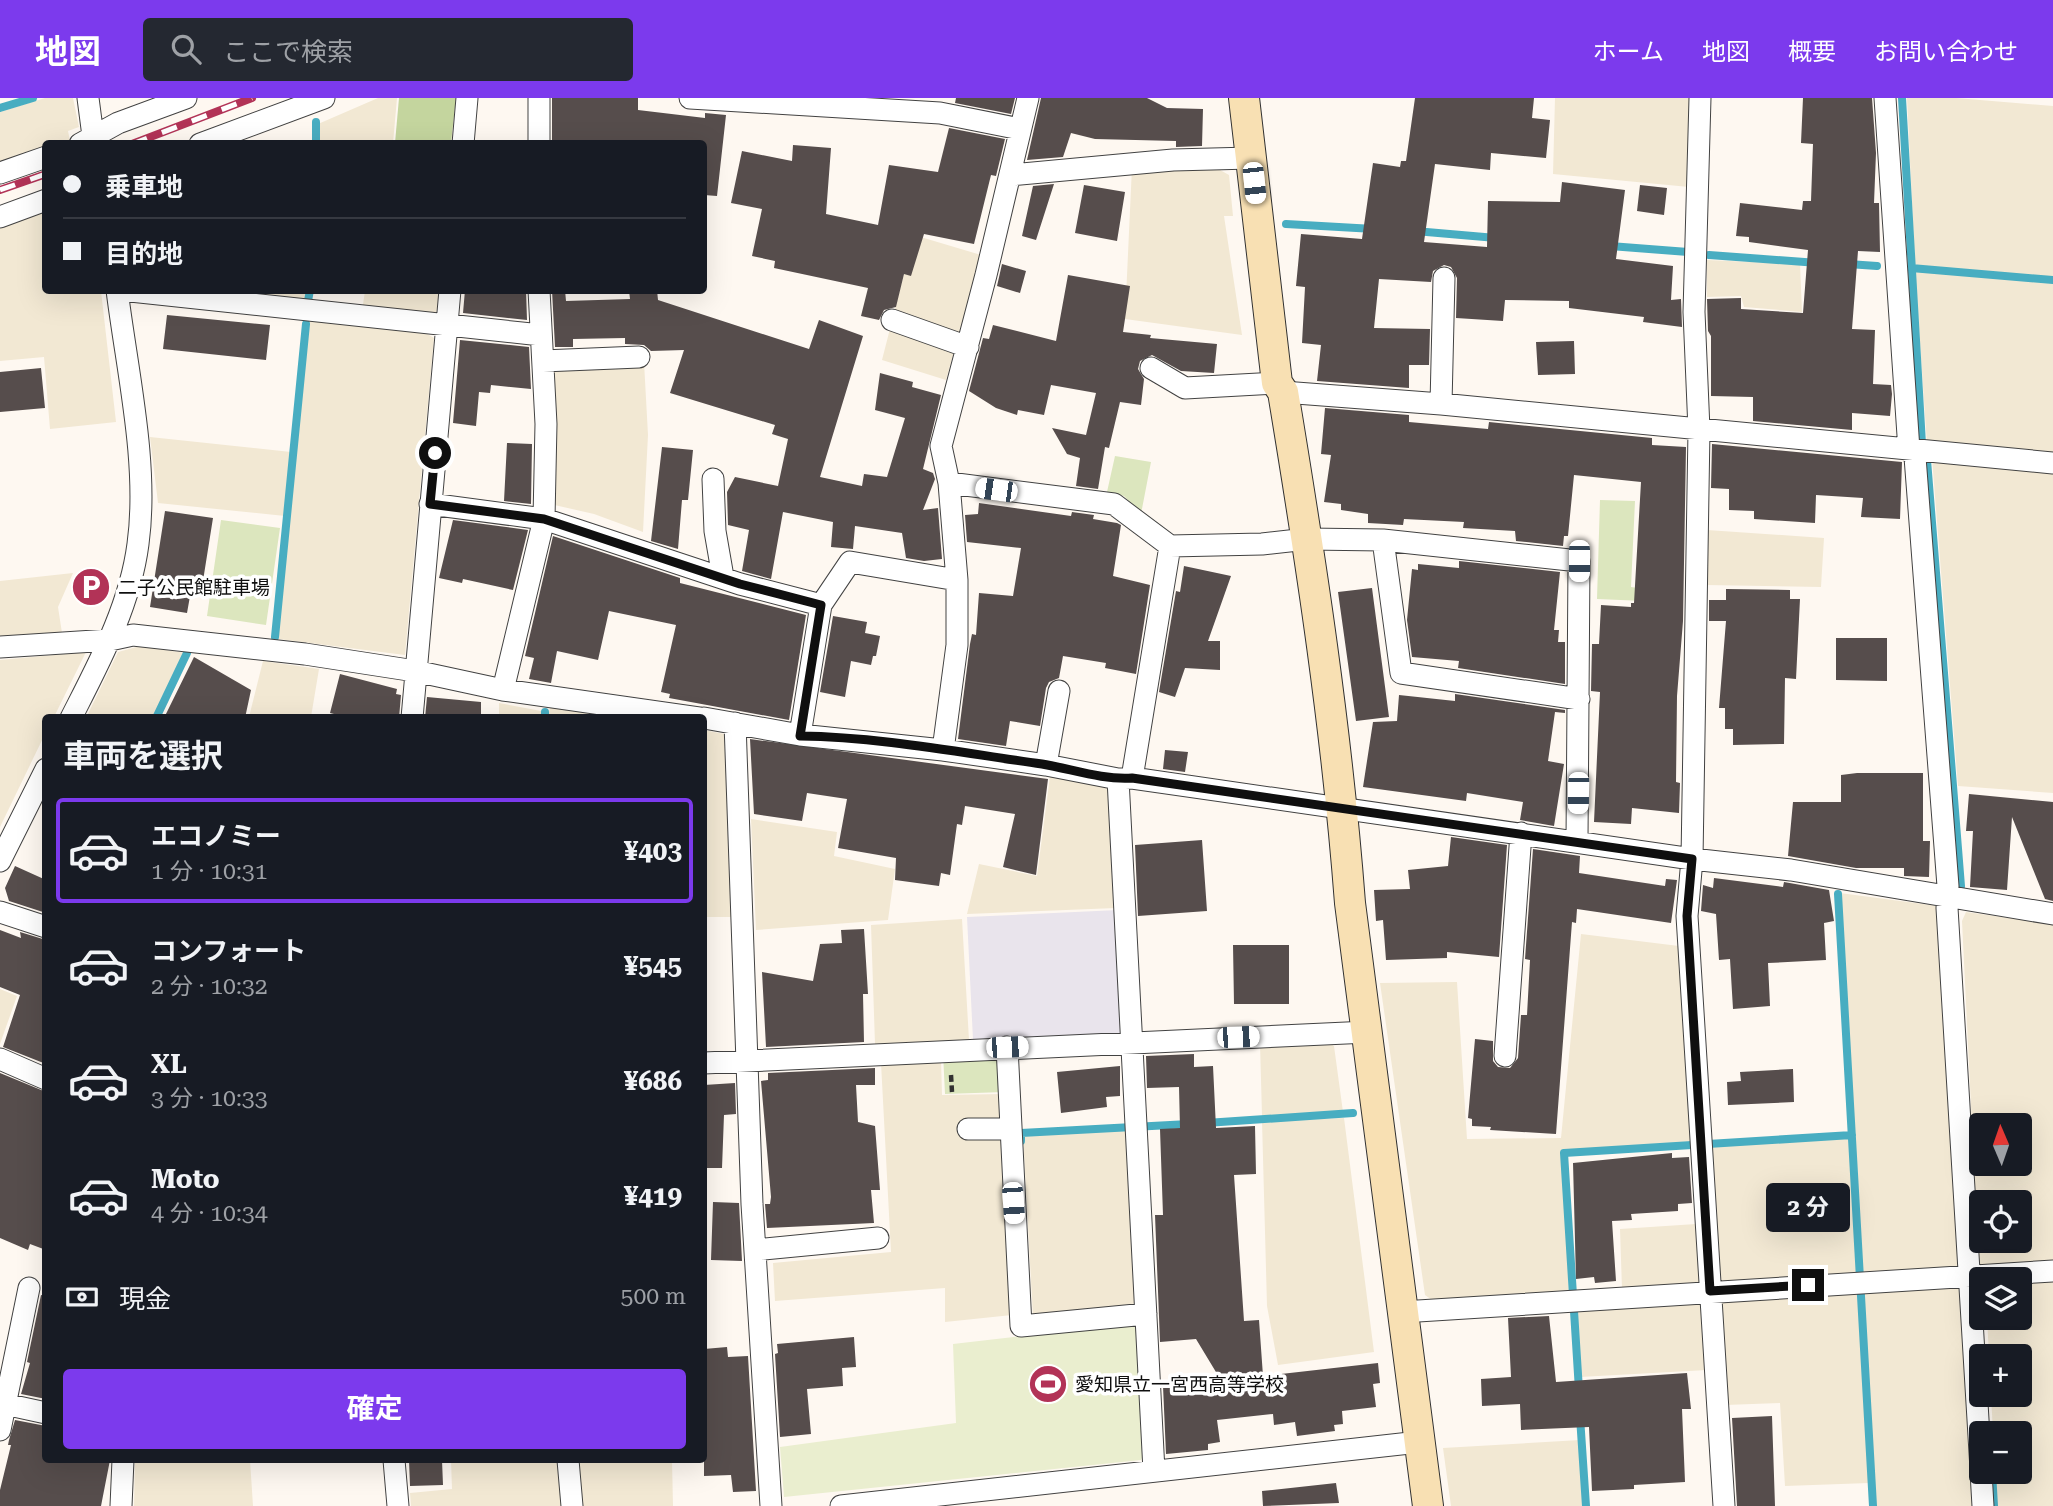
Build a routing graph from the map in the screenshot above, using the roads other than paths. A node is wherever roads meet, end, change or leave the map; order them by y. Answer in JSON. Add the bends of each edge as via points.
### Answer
{"nodes":[{"id":1,"x":88,"y":98,"type":"edge"},
{"id":2,"x":186,"y":98,"type":"edge"},
{"id":3,"x":324,"y":98,"type":"edge"},
{"id":4,"x":467,"y":98,"type":"edge"},
{"id":5,"x":539,"y":98,"type":"edge"},
{"id":6,"x":690,"y":98,"type":"edge"},
{"id":7,"x":1028,"y":98,"type":"edge"},
{"id":8,"x":1244,"y":98,"type":"edge"},
{"id":9,"x":1700,"y":98,"type":"edge"},
{"id":10,"x":1885,"y":98,"type":"edge"},
{"id":11,"x":1020,"y":129,"type":"junction"},
{"id":12,"x":89,"y":140,"type":"edge"},
{"id":13,"x":91,"y":140,"type":"edge"},
{"id":14,"x":211,"y":140,"type":"edge"},
{"id":15,"x":463,"y":140,"type":"edge"},
{"id":16,"x":539,"y":140,"type":"edge"},
{"id":17,"x":42,"y":158,"type":"edge"},
{"id":18,"x":1251,"y":158,"type":"junction"},
{"id":19,"x":0,"y":173,"type":"edge"},
{"id":20,"x":1011,"y":175,"type":"junction"},
{"id":21,"x":42,"y":201,"type":"edge"},
{"id":22,"x":0,"y":217,"type":"edge"},
{"id":23,"x":1444,"y":278,"type":"dead end"},
{"id":24,"x":119,"y":294,"type":"edge"},
{"id":25,"x":154,"y":294,"type":"edge"},
{"id":26,"x":450,"y":294,"type":"edge"},
{"id":27,"x":539,"y":294,"type":"edge"},
{"id":28,"x":892,"y":320,"type":"dead end"},
{"id":29,"x":447,"y":327,"type":"junction"},
{"id":30,"x":541,"y":335,"type":"junction"},
{"id":31,"x":968,"y":347,"type":"junction"},
{"id":32,"x":639,"y":357,"type":"dead end"},
{"id":33,"x":543,"y":361,"type":"junction"},
{"id":34,"x":1151,"y":368,"type":"dead end"},
{"id":35,"x":1280,"y":388,"type":"junction"},
{"id":36,"x":1441,"y":404,"type":"junction"},
{"id":37,"x":1699,"y":430,"type":"junction"},
{"id":38,"x":1909,"y":450,"type":"junction"},
{"id":39,"x":2053,"y":463,"type":"edge"},
{"id":40,"x":713,"y":479,"type":"dead end"},
{"id":41,"x":949,"y":483,"type":"junction"},
{"id":42,"x":430,"y":504,"type":"junction"},
{"id":43,"x":544,"y":519,"type":"junction"},
{"id":44,"x":1307,"y":539,"type":"junction"},
{"id":45,"x":1383,"y":540,"type":"junction"},
{"id":46,"x":1170,"y":546,"type":"junction"},
{"id":47,"x":723,"y":577,"type":"junction"},
{"id":48,"x":957,"y":580,"type":"junction"},
{"id":49,"x":821,"y":605,"type":"junction"},
{"id":50,"x":110,"y":640,"type":"junction"},
{"id":51,"x":0,"y":647,"type":"edge"},
{"id":52,"x":415,"y":671,"type":"junction"},
{"id":53,"x":503,"y":690,"type":"junction"},
{"id":54,"x":1059,"y":691,"type":"dead end"},
{"id":55,"x":1579,"y":699,"type":"junction"},
{"id":56,"x":73,"y":714,"type":"edge"},
{"id":57,"x":412,"y":714,"type":"edge"},
{"id":58,"x":673,"y":714,"type":"edge"},
{"id":59,"x":707,"y":719,"type":"edge"},
{"id":60,"x":734,"y":723,"type":"junction"},
{"id":61,"x":800,"y":736,"type":"junction"},
{"id":62,"x":943,"y":750,"type":"junction"},
{"id":63,"x":1046,"y":765,"type":"junction"},
{"id":64,"x":42,"y":777,"type":"edge"},
{"id":65,"x":1125,"y":779,"type":"junction"},
{"id":66,"x":1343,"y":808,"type":"junction"},
{"id":67,"x":1521,"y":833,"type":"junction"},
{"id":68,"x":1577,"y":841,"type":"junction"},
{"id":69,"x":1692,"y":859,"type":"junction"},
{"id":70,"x":0,"y":861,"type":"edge"},
{"id":71,"x":1948,"y":898,"type":"junction"},
{"id":72,"x":0,"y":912,"type":"edge"},
{"id":73,"x":2053,"y":914,"type":"edge"},
{"id":74,"x":42,"y":926,"type":"edge"},
{"id":75,"x":1368,"y":1032,"type":"junction"},
{"id":76,"x":1134,"y":1041,"type":"junction"},
{"id":77,"x":1007,"y":1047,"type":"junction"},
{"id":78,"x":1506,"y":1056,"type":"dead end"},
{"id":79,"x":0,"y":1059,"type":"edge"},
{"id":80,"x":747,"y":1060,"type":"junction"},
{"id":81,"x":707,"y":1063,"type":"edge"},
{"id":82,"x":42,"y":1077,"type":"edge"},
{"id":83,"x":968,"y":1129,"type":"dead end"},
{"id":84,"x":1009,"y":1129,"type":"junction"},
{"id":85,"x":878,"y":1238,"type":"dead end"},
{"id":86,"x":755,"y":1250,"type":"junction"},
{"id":87,"x":2053,"y":1271,"type":"edge"},
{"id":88,"x":2032,"y":1272,"type":"edge"},
{"id":89,"x":1969,"y":1276,"type":"joint"},
{"id":90,"x":29,"y":1288,"type":"dead end"},
{"id":91,"x":1710,"y":1291,"type":"junction"},
{"id":92,"x":1402,"y":1312,"type":"junction"},
{"id":93,"x":1146,"y":1314,"type":"junction"},
{"id":94,"x":1972,"y":1330,"type":"edge"},
{"id":95,"x":2,"y":1404,"type":"edge"},
{"id":96,"x":42,"y":1412,"type":"edge"},
{"id":97,"x":1978,"y":1421,"type":"edge"},
{"id":98,"x":0,"y":1430,"type":"edge"},
{"id":99,"x":1419,"y":1443,"type":"junction"},
{"id":100,"x":123,"y":1463,"type":"edge"},
{"id":101,"x":394,"y":1463,"type":"edge"},
{"id":102,"x":568,"y":1463,"type":"edge"},
{"id":103,"x":1154,"y":1471,"type":"junction"},
{"id":104,"x":1982,"y":1484,"type":"edge"},
{"id":105,"x":121,"y":1506,"type":"edge"},
{"id":106,"x":398,"y":1506,"type":"edge"},
{"id":107,"x":572,"y":1506,"type":"edge"},
{"id":108,"x":771,"y":1506,"type":"edge"},
{"id":109,"x":841,"y":1506,"type":"edge"},
{"id":110,"x":1428,"y":1506,"type":"edge"},
{"id":111,"x":1724,"y":1506,"type":"edge"},
{"id":112,"x":1983,"y":1506,"type":"edge"}],
"edges":[{"from":1,"to":12,"type":"street"},
{"from":2,"to":13,"type":"street"},
{"from":3,"to":14,"type":"street"},
{"from":4,"to":15,"type":"street"},
{"from":5,"to":16,"type":"street"},
{"from":6,"to":11,"type":"street","via":[[940,113]]},
{"from":7,"to":11,"type":"street"},
{"from":8,"to":18,"type":"street"},
{"from":9,"to":37,"type":"street","via":[[1694,312]]},
{"from":10,"to":38,"type":"street"},
{"from":11,"to":20,"type":"street"},
{"from":17,"to":19,"type":"street"},
{"from":18,"to":20,"type":"street"},
{"from":18,"to":35,"type":"street"},
{"from":20,"to":31,"type":"street"},
{"from":21,"to":22,"type":"street"},
{"from":23,"to":36,"type":"street"},
{"from":24,"to":50,"type":"street","via":[[141,478],[138,544]]},
{"from":25,"to":29,"type":"street"},
{"from":26,"to":29,"type":"street"},
{"from":27,"to":30,"type":"street"},
{"from":28,"to":31,"type":"street"},
{"from":29,"to":30,"type":"street"},
{"from":29,"to":42,"type":"street"},
{"from":30,"to":33,"type":"street"},
{"from":31,"to":41,"type":"street","via":[[941,446]]},
{"from":32,"to":33,"type":"street"},
{"from":33,"to":43,"type":"street"},
{"from":34,"to":35,"type":"street","via":[[1185,388]]},
{"from":35,"to":36,"type":"street"},
{"from":35,"to":44,"type":"street"},
{"from":36,"to":37,"type":"street"},
{"from":37,"to":38,"type":"street"},
{"from":37,"to":69,"type":"street"},
{"from":38,"to":39,"type":"street"},
{"from":38,"to":71,"type":"street","via":[[1915,457]]},
{"from":40,"to":47,"type":"street"},
{"from":41,"to":46,"type":"street","via":[[1114,504]]},
{"from":41,"to":48,"type":"street"},
{"from":42,"to":43,"type":"street"},
{"from":42,"to":52,"type":"street"},
{"from":43,"to":47,"type":"street"},
{"from":43,"to":53,"type":"street"},
{"from":44,"to":45,"type":"street"},
{"from":44,"to":46,"type":"street"},
{"from":44,"to":66,"type":"street"},
{"from":45,"to":55,"type":"street","via":[[1401,673]]},
{"from":45,"to":55,"type":"street","via":[[1579,561]]},
{"from":46,"to":65,"type":"street"},
{"from":47,"to":49,"type":"street"},
{"from":48,"to":49,"type":"street","via":[[850,562]]},
{"from":48,"to":62,"type":"street","via":[[957,645]]},
{"from":49,"to":61,"type":"street"},
{"from":50,"to":51,"type":"street"},
{"from":50,"to":52,"type":"street","via":[[133,635]]},
{"from":50,"to":56,"type":"street"},
{"from":52,"to":53,"type":"street"},
{"from":52,"to":57,"type":"street"},
{"from":53,"to":58,"type":"street"},
{"from":54,"to":63,"type":"street"},
{"from":55,"to":68,"type":"street"},
{"from":59,"to":60,"type":"street"},
{"from":60,"to":61,"type":"street"},
{"from":60,"to":80,"type":"street"},
{"from":61,"to":62,"type":"street"},
{"from":62,"to":63,"type":"street"},
{"from":63,"to":65,"type":"street"},
{"from":64,"to":70,"type":"street"},
{"from":65,"to":66,"type":"street"},
{"from":65,"to":76,"type":"street"},
{"from":66,"to":67,"type":"street"},
{"from":66,"to":75,"type":"street"},
{"from":67,"to":68,"type":"street"},
{"from":67,"to":78,"type":"street"},
{"from":68,"to":69,"type":"street"},
{"from":69,"to":71,"type":"street","via":[[1791,870]]},
{"from":69,"to":91,"type":"street","via":[[1687,916]]},
{"from":71,"to":73,"type":"street"},
{"from":71,"to":89,"type":"street"},
{"from":72,"to":74,"type":"street"},
{"from":75,"to":76,"type":"street"},
{"from":75,"to":92,"type":"street"},
{"from":76,"to":77,"type":"street"},
{"from":76,"to":93,"type":"street"},
{"from":77,"to":80,"type":"street"},
{"from":77,"to":84,"type":"street"},
{"from":79,"to":82,"type":"street"},
{"from":80,"to":81,"type":"street"},
{"from":80,"to":86,"type":"street"},
{"from":83,"to":84,"type":"street"},
{"from":84,"to":93,"type":"street","via":[[1021,1326]]},
{"from":85,"to":86,"type":"street"},
{"from":86,"to":108,"type":"street"},
{"from":87,"to":88,"type":"street"},
{"from":89,"to":91,"type":"street"},
{"from":90,"to":95,"type":"street"},
{"from":91,"to":92,"type":"street"},
{"from":91,"to":111,"type":"street"},
{"from":92,"to":99,"type":"street"},
{"from":93,"to":103,"type":"street"},
{"from":94,"to":97,"type":"street"},
{"from":95,"to":96,"type":"street"},
{"from":95,"to":98,"type":"street"},
{"from":99,"to":103,"type":"street"},
{"from":99,"to":110,"type":"street"},
{"from":100,"to":105,"type":"street"},
{"from":101,"to":106,"type":"street"},
{"from":102,"to":107,"type":"street"},
{"from":103,"to":109,"type":"street"},
{"from":104,"to":112,"type":"street"}]}
